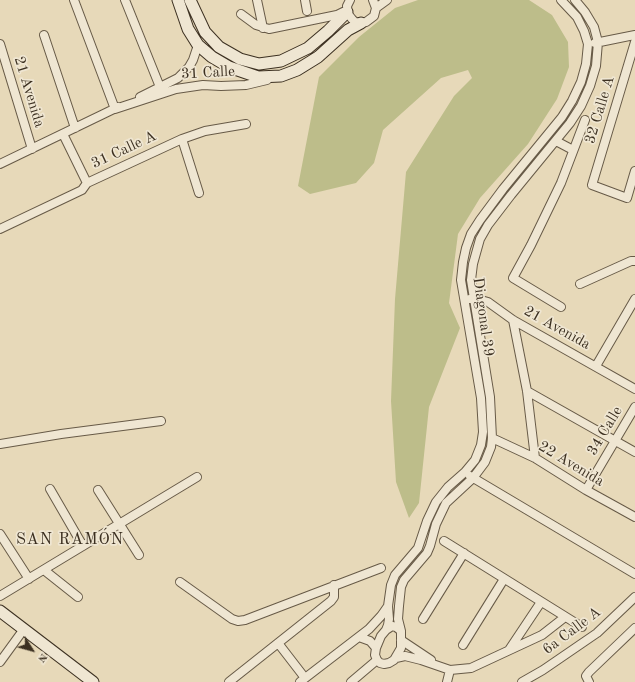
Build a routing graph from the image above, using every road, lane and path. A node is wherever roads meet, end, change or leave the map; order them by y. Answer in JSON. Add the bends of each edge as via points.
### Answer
{"nodes":[{"id":1,"x":74,"y":0,"type":"edge"},
{"id":2,"x":125,"y":0,"type":"edge"},
{"id":3,"x":178,"y":0,"type":"edge"},
{"id":4,"x":190,"y":0,"type":"edge"},
{"id":5,"x":257,"y":0,"type":"edge"},
{"id":6,"x":305,"y":0,"type":"edge"},
{"id":7,"x":350,"y":0,"type":"edge"},
{"id":8,"x":373,"y":0,"type":"edge"},
{"id":9,"x":387,"y":0,"type":"edge"},
{"id":10,"x":561,"y":0,"type":"edge"},
{"id":11,"x":575,"y":0,"type":"edge"},
{"id":12,"x":376,"y":8,"type":"junction"},
{"id":13,"x":307,"y":10,"type":"dead end"},
{"id":14,"x":347,"y":10,"type":"junction"},
{"id":15,"x":241,"y":14,"type":"dead end"},
{"id":16,"x":361,"y":23,"type":"junction"},
{"id":17,"x":263,"y":28,"type":"junction"},
{"id":18,"x":44,"y":35,"type":"dead end"},
{"id":19,"x":635,"y":35,"type":"edge"},
{"id":20,"x":598,"y":42,"type":"junction"},
{"id":21,"x":635,"y":42,"type":"edge"},
{"id":22,"x":0,"y":44,"type":"edge"},
{"id":23,"x":588,"y":44,"type":"junction"},
{"id":24,"x":198,"y":45,"type":"junction"},
{"id":25,"x":281,"y":76,"type":"junction"},
{"id":26,"x":160,"y":87,"type":"junction"},
{"id":27,"x":115,"y":109,"type":"junction"},
{"id":28,"x":585,"y":120,"type":"dead end"},
{"id":29,"x":246,"y":124,"type":"dead end"},
{"id":30,"x":75,"y":128,"type":"junction"},
{"id":31,"x":63,"y":134,"type":"junction"},
{"id":32,"x":182,"y":139,"type":"junction"},
{"id":33,"x":556,"y":141,"type":"junction"},
{"id":34,"x":32,"y":149,"type":"junction"},
{"id":35,"x":573,"y":150,"type":"junction"},
{"id":36,"x":0,"y":164,"type":"edge"},
{"id":37,"x":635,"y":171,"type":"edge"},
{"id":38,"x":87,"y":183,"type":"junction"},
{"id":39,"x":199,"y":193,"type":"dead end"},
{"id":40,"x":0,"y":229,"type":"edge"},
{"id":41,"x":635,"y":261,"type":"edge"},
{"id":42,"x":580,"y":284,"type":"dead end"},
{"id":43,"x":474,"y":298,"type":"junction"},
{"id":44,"x":635,"y":298,"type":"edge"},
{"id":45,"x":464,"y":300,"type":"junction"},
{"id":46,"x":561,"y":307,"type":"dead end"},
{"id":47,"x":513,"y":320,"type":"junction"},
{"id":48,"x":596,"y":366,"type":"junction"},
{"id":49,"x":635,"y":389,"type":"edge"},
{"id":50,"x":527,"y":391,"type":"junction"},
{"id":51,"x":635,"y":407,"type":"edge"},
{"id":52,"x":161,"y":420,"type":"dead end"},
{"id":53,"x":492,"y":438,"type":"junction"},
{"id":54,"x":615,"y":440,"type":"junction"},
{"id":55,"x":0,"y":444,"type":"edge"},
{"id":56,"x":635,"y":452,"type":"edge"},
{"id":57,"x":535,"y":458,"type":"junction"},
{"id":58,"x":465,"y":472,"type":"junction"},
{"id":59,"x":197,"y":477,"type":"dead end"},
{"id":60,"x":473,"y":478,"type":"junction"},
{"id":61,"x":50,"y":490,"type":"dead end"},
{"id":62,"x":98,"y":490,"type":"dead end"},
{"id":63,"x":586,"y":490,"type":"junction"},
{"id":64,"x":635,"y":517,"type":"edge"},
{"id":65,"x":119,"y":524,"type":"junction"},
{"id":66,"x":0,"y":534,"type":"edge"},
{"id":67,"x":444,"y":541,"type":"dead end"},
{"id":68,"x":83,"y":546,"type":"junction"},
{"id":69,"x":464,"y":553,"type":"junction"},
{"id":70,"x":139,"y":555,"type":"dead end"},
{"id":71,"x":381,"y":568,"type":"dead end"},
{"id":72,"x":44,"y":570,"type":"junction"},
{"id":73,"x":635,"y":574,"type":"edge"},
{"id":74,"x":29,"y":579,"type":"junction"},
{"id":75,"x":504,"y":579,"type":"junction"},
{"id":76,"x":180,"y":582,"type":"dead end"},
{"id":77,"x":334,"y":585,"type":"junction"},
{"id":78,"x":0,"y":596,"type":"edge"},
{"id":79,"x":78,"y":597,"type":"dead end"},
{"id":80,"x":635,"y":597,"type":"edge"},
{"id":81,"x":541,"y":602,"type":"junction"},
{"id":82,"x":388,"y":606,"type":"junction"},
{"id":83,"x":0,"y":611,"type":"edge"},
{"id":84,"x":565,"y":617,"type":"junction"},
{"id":85,"x":423,"y":619,"type":"dead end"},
{"id":86,"x":372,"y":626,"type":"junction"},
{"id":87,"x":582,"y":628,"type":"dead end"},
{"id":88,"x":635,"y":628,"type":"edge"},
{"id":89,"x":24,"y":629,"type":"junction"},
{"id":90,"x":386,"y":630,"type":"junction"},
{"id":91,"x":401,"y":631,"type":"junction"},
{"id":92,"x":359,"y":637,"type":"junction"},
{"id":93,"x":401,"y":640,"type":"junction"},
{"id":94,"x":278,"y":643,"type":"junction"},
{"id":95,"x":463,"y":645,"type":"dead end"},
{"id":96,"x":376,"y":647,"type":"junction"},
{"id":97,"x":509,"y":650,"type":"junction"},
{"id":98,"x":396,"y":658,"type":"junction"},
{"id":99,"x":377,"y":660,"type":"junction"},
{"id":100,"x":0,"y":662,"type":"edge"},
{"id":101,"x":448,"y":669,"type":"junction"},
{"id":102,"x":302,"y":680,"type":"edge"},
{"id":103,"x":93,"y":682,"type":"edge"},
{"id":104,"x":230,"y":682,"type":"edge"},
{"id":105,"x":350,"y":682,"type":"edge"},
{"id":106,"x":447,"y":682,"type":"edge"},
{"id":107,"x":522,"y":682,"type":"edge"},
{"id":108,"x":589,"y":682,"type":"edge"}],
"edges":[{"from":1,"to":27,"type":"street"},
{"from":2,"to":26,"type":"street"},
{"from":3,"to":24,"type":"street","via":[[188,29]]},
{"from":4,"to":14,"type":"street","via":[[205,32],[219,47],[240,59],[259,64],[281,61],[308,48],[328,32]]},
{"from":5,"to":17,"type":"street"},
{"from":6,"to":13,"type":"street"},
{"from":7,"to":14,"type":"street"},
{"from":8,"to":12,"type":"street"},
{"from":9,"to":12,"type":"street"},
{"from":10,"to":23,"type":"street","name":"Diagonal 39","via":[[577,18]]},
{"from":11,"to":20,"type":"street","name":"Diagonal 39","via":[[594,27]]},
{"from":12,"to":16,"type":"street","via":[[374,16]]},
{"from":14,"to":16,"type":"street","via":[[352,19]]},
{"from":14,"to":17,"type":"street","via":[[337,15],[269,29]]},
{"from":15,"to":17,"type":"street"},
{"from":16,"to":25,"type":"street","via":[[348,30],[318,57]]},
{"from":18,"to":30,"type":"street"},
{"from":19,"to":20,"type":"street"},
{"from":20,"to":23,"type":"street"},
{"from":20,"to":33,"type":"street","name":"Diagonal 39","via":[[596,66],[590,86],[578,111]]},
{"from":21,"to":37,"type":"street","name":"32 Calle A","via":[[592,185],[626,198]]},
{"from":22,"to":34,"type":"street","name":"21 Avenida"},
{"from":23,"to":45,"type":"street","name":"Diagonal 39","via":[[586,64],[572,101],[471,234],[462,268]]},
{"from":24,"to":25,"type":"street","via":[[229,67],[258,77]]},
{"from":24,"to":26,"type":"street","name":"31 Calle","via":[[189,67],[178,78]]},
{"from":25,"to":27,"type":"street","name":"31 Calle","via":[[246,85],[203,85],[176,89]]},
{"from":26,"to":27,"type":"street","name":"31 Calle"},
{"from":27,"to":30,"type":"street","name":"31 Calle"},
{"from":28,"to":35,"type":"street"},
{"from":29,"to":32,"type":"street","name":"31 Calle A","via":[[205,131]]},
{"from":30,"to":31,"type":"street","name":"31 Calle"},
{"from":31,"to":34,"type":"street","name":"31 Calle"},
{"from":31,"to":38,"type":"street"},
{"from":32,"to":38,"type":"street","name":"31 Calle A"},
{"from":32,"to":39,"type":"street"},
{"from":33,"to":35,"type":"street"},
{"from":33,"to":43,"type":"street","name":"Diagonal 39","via":[[511,195],[480,239],[471,280]]},
{"from":34,"to":36,"type":"street","name":"31 Calle"},
{"from":35,"to":46,"type":"street","via":[[561,183],[513,278]]},
{"from":38,"to":40,"type":"street","name":"31 Calle A","via":[[82,190]]},
{"from":41,"to":42,"type":"street"},
{"from":43,"to":45,"type":"street"},
{"from":43,"to":47,"type":"street","name":"21 Avenida","via":[[488,302]]},
{"from":43,"to":53,"type":"street","name":"Diagonal 39","via":[[490,397]]},
{"from":44,"to":48,"type":"street"},
{"from":45,"to":58,"type":"street","name":"Diagonal 39","via":[[481,398],[483,432],[479,452]]},
{"from":47,"to":48,"type":"street","name":"21 Avenida"},
{"from":47,"to":50,"type":"street"},
{"from":48,"to":49,"type":"street","name":"21 Avenida"},
{"from":50,"to":54,"type":"street"},
{"from":50,"to":57,"type":"street"},
{"from":51,"to":54,"type":"street","name":"34 Calle"},
{"from":52,"to":55,"type":"street"},
{"from":53,"to":57,"type":"street","name":"22 Avenida"},
{"from":53,"to":60,"type":"street","name":"Diagonal 39","via":[[484,462]]},
{"from":54,"to":56,"type":"street"},
{"from":54,"to":63,"type":"street","name":"34 Calle"},
{"from":57,"to":63,"type":"street","name":"22 Avenida"},
{"from":58,"to":60,"type":"street"},
{"from":58,"to":82,"type":"street","name":"Diagonal 39","via":[[436,502],[418,548],[395,575]]},
{"from":59,"to":65,"type":"street"},
{"from":60,"to":73,"type":"street"},
{"from":60,"to":91,"type":"street","name":"Diagonal 39","via":[[446,504],[436,524],[427,553],[404,580],[398,619]]},
{"from":61,"to":68,"type":"street"},
{"from":62,"to":65,"type":"street"},
{"from":63,"to":64,"type":"street","name":"22 Avenida"},
{"from":65,"to":68,"type":"street"},
{"from":65,"to":70,"type":"street"},
{"from":66,"to":74,"type":"street"},
{"from":67,"to":69,"type":"street"},
{"from":68,"to":72,"type":"street"},
{"from":69,"to":75,"type":"street"},
{"from":69,"to":85,"type":"street"},
{"from":71,"to":77,"type":"street"},
{"from":72,"to":74,"type":"street"},
{"from":72,"to":79,"type":"street"},
{"from":74,"to":78,"type":"street"},
{"from":75,"to":81,"type":"street"},
{"from":75,"to":95,"type":"street"},
{"from":76,"to":77,"type":"street","via":[[238,621]]},
{"from":77,"to":94,"type":"street","via":[[334,597],[331,601]]},
{"from":80,"to":107,"type":"street","name":"6a Calle A","via":[[597,633]]},
{"from":81,"to":84,"type":"street"},
{"from":81,"to":97,"type":"street"},
{"from":82,"to":86,"type":"street"},
{"from":82,"to":90,"type":"street","name":"Diagonal 39","via":[[389,619]]},
{"from":83,"to":89,"type":"street"},
{"from":84,"to":87,"type":"street"},
{"from":84,"to":97,"type":"street","via":[[542,635]]},
{"from":86,"to":92,"type":"street"},
{"from":86,"to":96,"type":"street"},
{"from":88,"to":108,"type":"street","via":[[586,676]]},
{"from":89,"to":100,"type":"street"},
{"from":89,"to":103,"type":"street"},
{"from":90,"to":91,"type":"street","via":[[394,626]]},
{"from":90,"to":96,"type":"street"},
{"from":91,"to":93,"type":"street"},
{"from":92,"to":96,"type":"street","via":[[370,641]]},
{"from":92,"to":102,"type":"street"},
{"from":93,"to":98,"type":"street","via":[[401,648]]},
{"from":93,"to":101,"type":"street"},
{"from":94,"to":102,"type":"street"},
{"from":94,"to":104,"type":"street"},
{"from":96,"to":99,"type":"street"},
{"from":97,"to":101,"type":"street","via":[[471,668]]},
{"from":98,"to":99,"type":"street","via":[[384,664]]},
{"from":98,"to":101,"type":"street","via":[[405,656]]},
{"from":99,"to":105,"type":"street"},
{"from":101,"to":106,"type":"street"}]}
